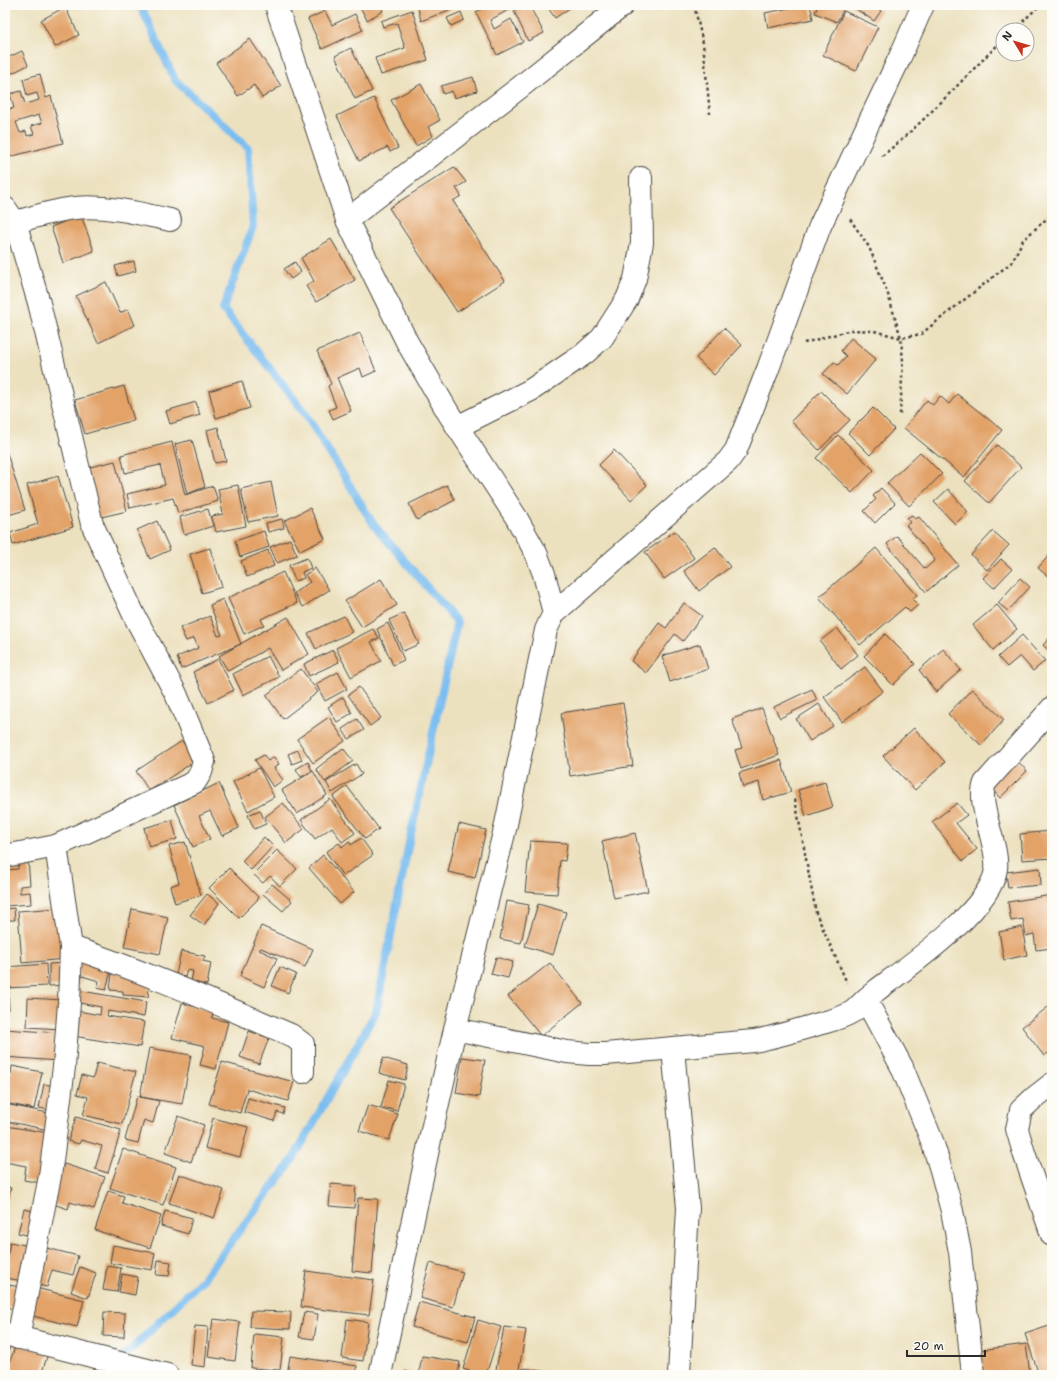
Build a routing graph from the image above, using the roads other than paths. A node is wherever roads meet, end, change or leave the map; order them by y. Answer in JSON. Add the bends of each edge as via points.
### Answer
{"nodes":[{"id":1,"x":276,"y":5,"type":"edge"},
{"id":2,"x":624,"y":5,"type":"edge"},
{"id":3,"x":923,"y":5,"type":"edge"},
{"id":4,"x":641,"y":178,"type":"dead end"},
{"id":5,"x":10,"y":215,"type":"edge"},
{"id":6,"x":170,"y":220,"type":"dead end"},
{"id":7,"x":347,"y":220,"type":"junction"},
{"id":8,"x":458,"y":427,"type":"junction"},
{"id":9,"x":554,"y":613,"type":"junction"},
{"id":10,"x":1052,"y":708,"type":"edge"},
{"id":11,"x":56,"y":846,"type":"junction"},
{"id":12,"x":5,"y":856,"type":"edge"},
{"id":13,"x":71,"y":947,"type":"junction"},
{"id":14,"x":862,"y":1004,"type":"junction"},
{"id":15,"x":455,"y":1029,"type":"junction"},
{"id":16,"x":673,"y":1049,"type":"junction"},
{"id":17,"x":304,"y":1072,"type":"dead end"},
{"id":18,"x":1052,"y":1084,"type":"edge"},
{"id":19,"x":1052,"y":1235,"type":"edge"},
{"id":20,"x":12,"y":1336,"type":"edge"},
{"id":21,"x":167,"y":1375,"type":"edge"},
{"id":22,"x":380,"y":1375,"type":"edge"},
{"id":23,"x":679,"y":1375,"type":"edge"},
{"id":24,"x":972,"y":1375,"type":"edge"}],
"edges":[{"from":1,"to":7,"type":"street"},
{"from":2,"to":7,"type":"street"},
{"from":3,"to":9,"type":"street","via":[[833,196],[736,450],[728,461]]},
{"from":4,"to":8,"type":"street","via":[[642,244],[635,279],[627,299],[602,338],[584,354],[531,390]]},
{"from":5,"to":6,"type":"street","via":[[83,208],[132,211]]},
{"from":5,"to":11,"type":"street","via":[[39,303],[92,524],[134,615],[176,694],[204,761],[195,782]]},
{"from":7,"to":8,"type":"street","via":[[407,342]]},
{"from":8,"to":9,"type":"street","via":[[536,553]]},
{"from":9,"to":15,"type":"street","via":[[546,630],[505,829]]},
{"from":10,"to":14,"type":"street","via":[[985,783],[984,804],[996,868],[993,881],[984,896],[972,912],[939,942]]},
{"from":11,"to":12,"type":"street"},
{"from":11,"to":13,"type":"street"},
{"from":13,"to":17,"type":"street","via":[[161,980],[291,1035],[303,1044]]},
{"from":13,"to":20,"type":"street","via":[[64,1067],[50,1176]]},
{"from":14,"to":16,"type":"street","via":[[853,1012],[838,1019],[776,1037]]},
{"from":14,"to":24,"type":"street","via":[[902,1067],[941,1170],[960,1252]]},
{"from":15,"to":16,"type":"street","via":[[589,1054]]},
{"from":15,"to":22,"type":"street"},
{"from":16,"to":23,"type":"street","via":[[688,1208]]},
{"from":18,"to":19,"type":"street","via":[[1022,1110],[1017,1129]]},
{"from":20,"to":21,"type":"street"}]}
